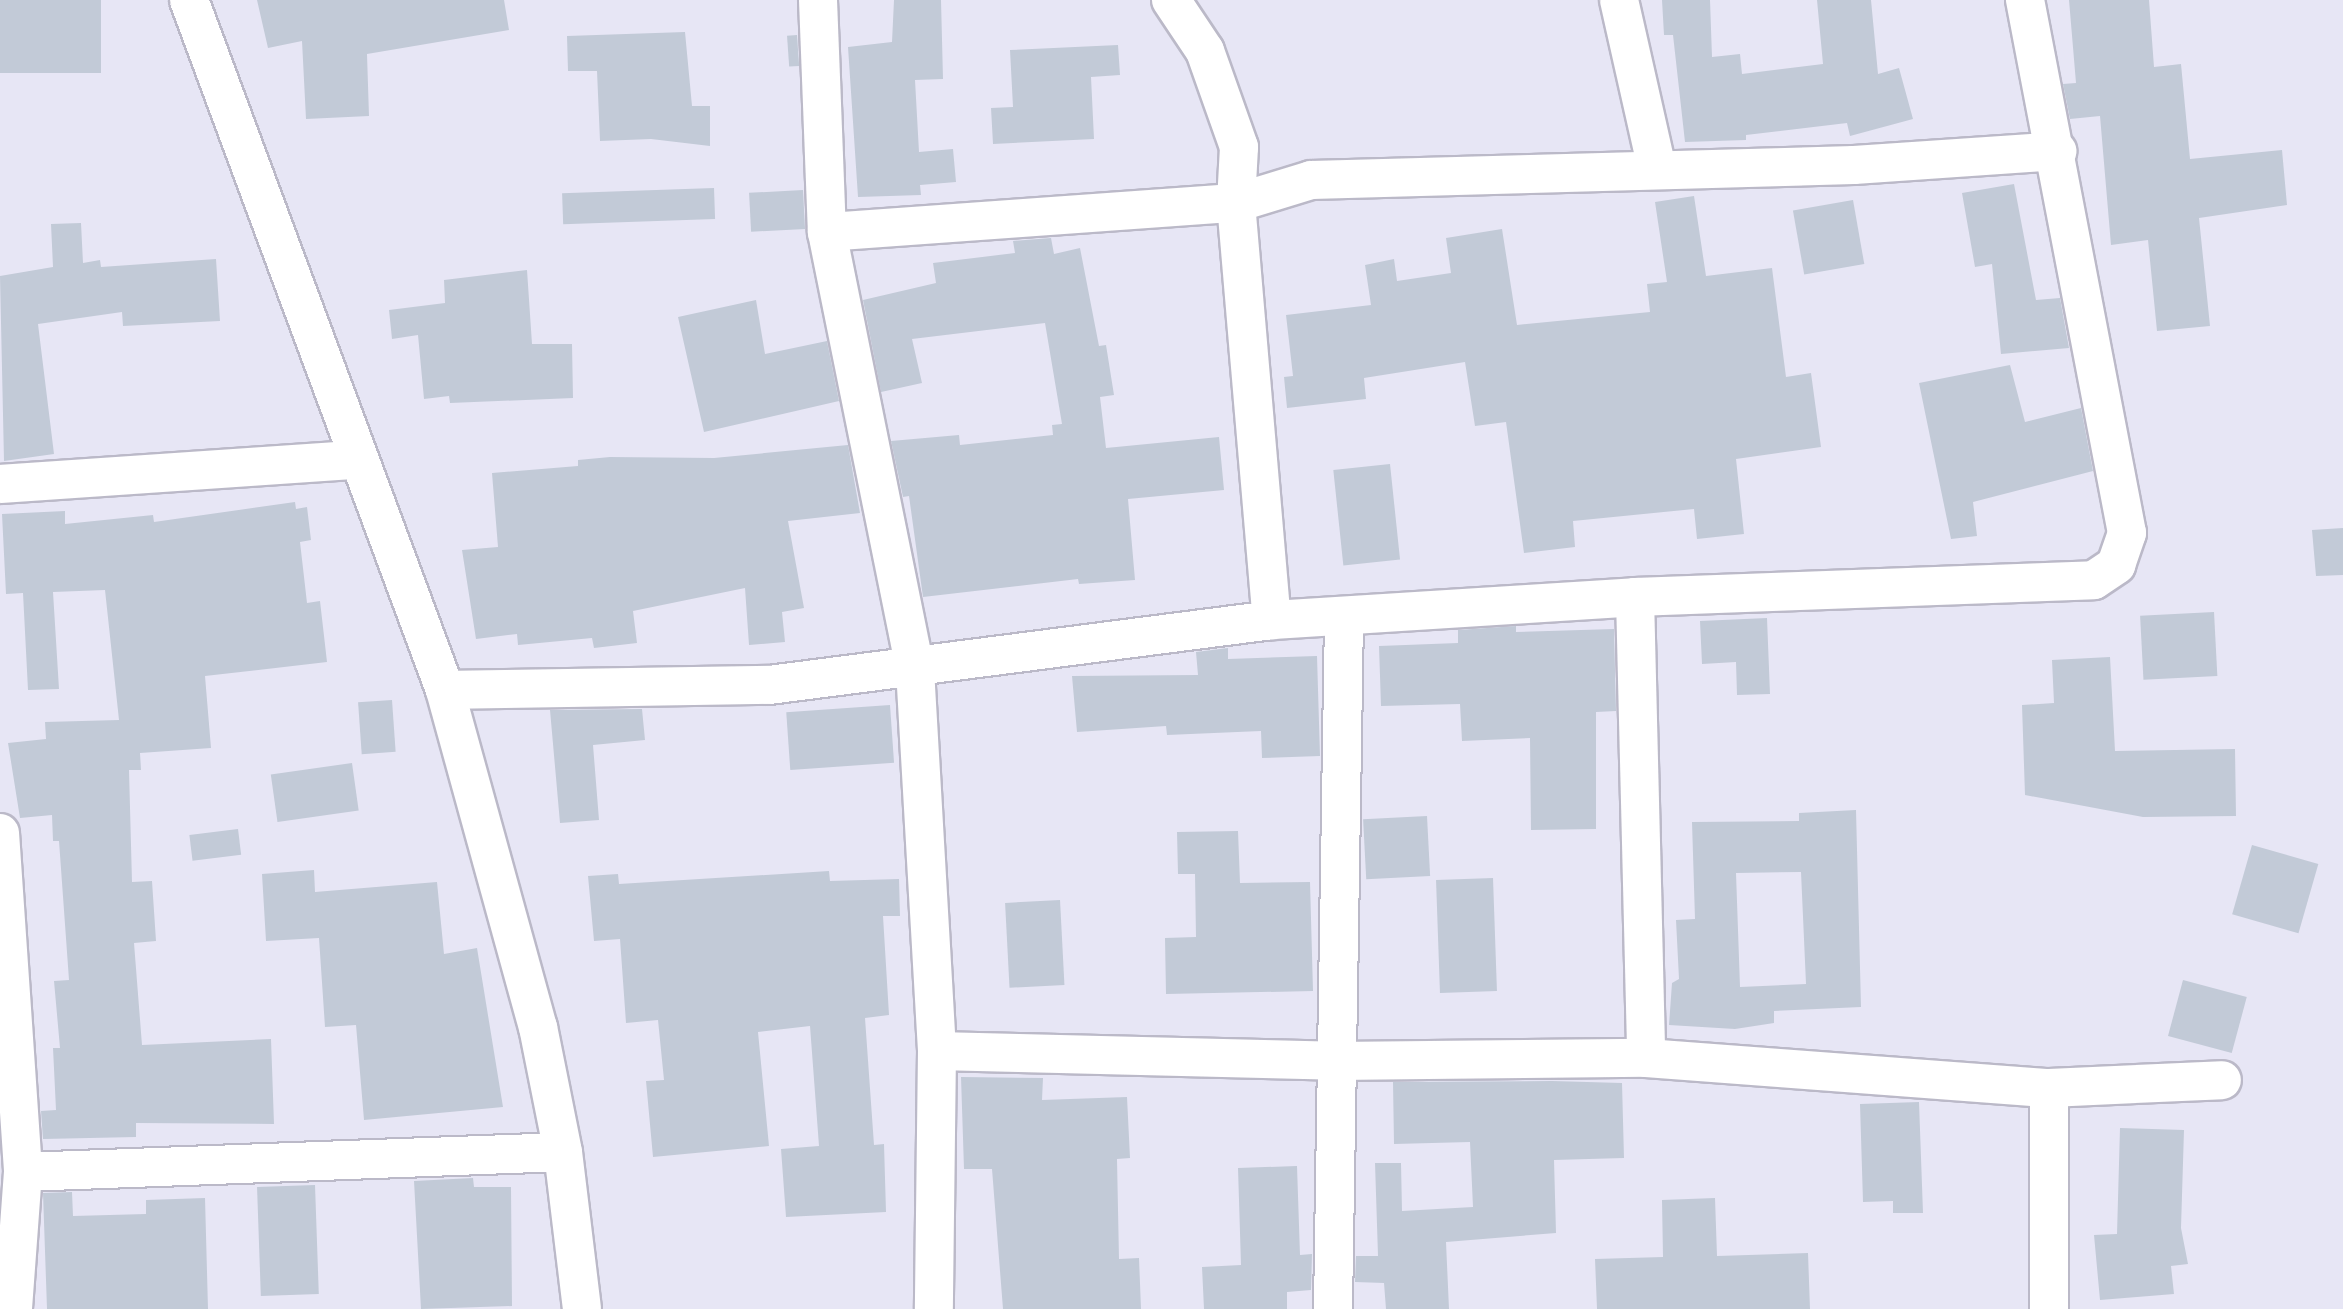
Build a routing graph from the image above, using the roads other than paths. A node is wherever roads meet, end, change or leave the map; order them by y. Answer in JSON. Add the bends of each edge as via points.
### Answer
{"nodes":[{"id":1,"x":189,"y":0,"type":"edge"},
{"id":2,"x":818,"y":0,"type":"edge"},
{"id":3,"x":1171,"y":0,"type":"edge"},
{"id":4,"x":1619,"y":0,"type":"edge"},
{"id":5,"x":2025,"y":0,"type":"edge"},
{"id":6,"x":2058,"y":151,"type":"junction"},
{"id":7,"x":1657,"y":168,"type":"junction"},
{"id":8,"x":1236,"y":203,"type":"junction"},
{"id":9,"x":827,"y":232,"type":"junction"},
{"id":10,"x":355,"y":460,"type":"junction"},
{"id":11,"x":0,"y":484,"type":"edge"},
{"id":12,"x":1635,"y":597,"type":"junction"},
{"id":13,"x":1344,"y":616,"type":"junction"},
{"id":14,"x":1272,"y":620,"type":"junction"},
{"id":15,"x":915,"y":669,"type":"junction"},
{"id":16,"x":445,"y":690,"type":"junction"},
{"id":17,"x":0,"y":833,"type":"edge"},
{"id":18,"x":3,"y":888,"type":"edge"},
{"id":19,"x":937,"y":1051,"type":"junction"},
{"id":20,"x":1646,"y":1058,"type":"junction"},
{"id":21,"x":1335,"y":1061,"type":"junction"},
{"id":22,"x":2222,"y":1080,"type":"dead end"},
{"id":23,"x":2049,"y":1088,"type":"junction"},
{"id":24,"x":563,"y":1152,"type":"junction"},
{"id":25,"x":23,"y":1172,"type":"junction"},
{"id":26,"x":13,"y":1309,"type":"edge"},
{"id":27,"x":582,"y":1309,"type":"edge"},
{"id":28,"x":934,"y":1309,"type":"edge"},
{"id":29,"x":1334,"y":1309,"type":"edge"},
{"id":30,"x":2049,"y":1309,"type":"edge"}],
"edges":[{"from":1,"to":10,"type":"street"},
{"from":2,"to":9,"type":"street"},
{"from":3,"to":8,"type":"street","via":[[1205,51],[1224,96],[1239,147]]},
{"from":4,"to":7,"type":"street"},
{"from":5,"to":6,"type":"street"},
{"from":6,"to":7,"type":"street","via":[[1854,165]]},
{"from":6,"to":12,"type":"street","via":[[2127,533],[2116,565],[2094,580]]},
{"from":7,"to":8,"type":"street","via":[[1311,180]]},
{"from":8,"to":9,"type":"street"},
{"from":8,"to":14,"type":"street"},
{"from":9,"to":15,"type":"street"},
{"from":10,"to":11,"type":"street"},
{"from":10,"to":16,"type":"street"},
{"from":12,"to":13,"type":"street"},
{"from":12,"to":20,"type":"street"},
{"from":13,"to":14,"type":"street"},
{"from":13,"to":21,"type":"street"},
{"from":14,"to":15,"type":"street"},
{"from":15,"to":16,"type":"street","via":[[769,685]]},
{"from":15,"to":19,"type":"street"},
{"from":16,"to":24,"type":"street","via":[[538,1027]]},
{"from":17,"to":18,"type":"street"},
{"from":18,"to":25,"type":"street"},
{"from":19,"to":21,"type":"street"},
{"from":19,"to":28,"type":"street"},
{"from":20,"to":21,"type":"street"},
{"from":20,"to":23,"type":"street"},
{"from":21,"to":29,"type":"street"},
{"from":22,"to":23,"type":"street"},
{"from":23,"to":30,"type":"street"},
{"from":24,"to":25,"type":"street"},
{"from":24,"to":27,"type":"street"},
{"from":25,"to":26,"type":"street"}]}
